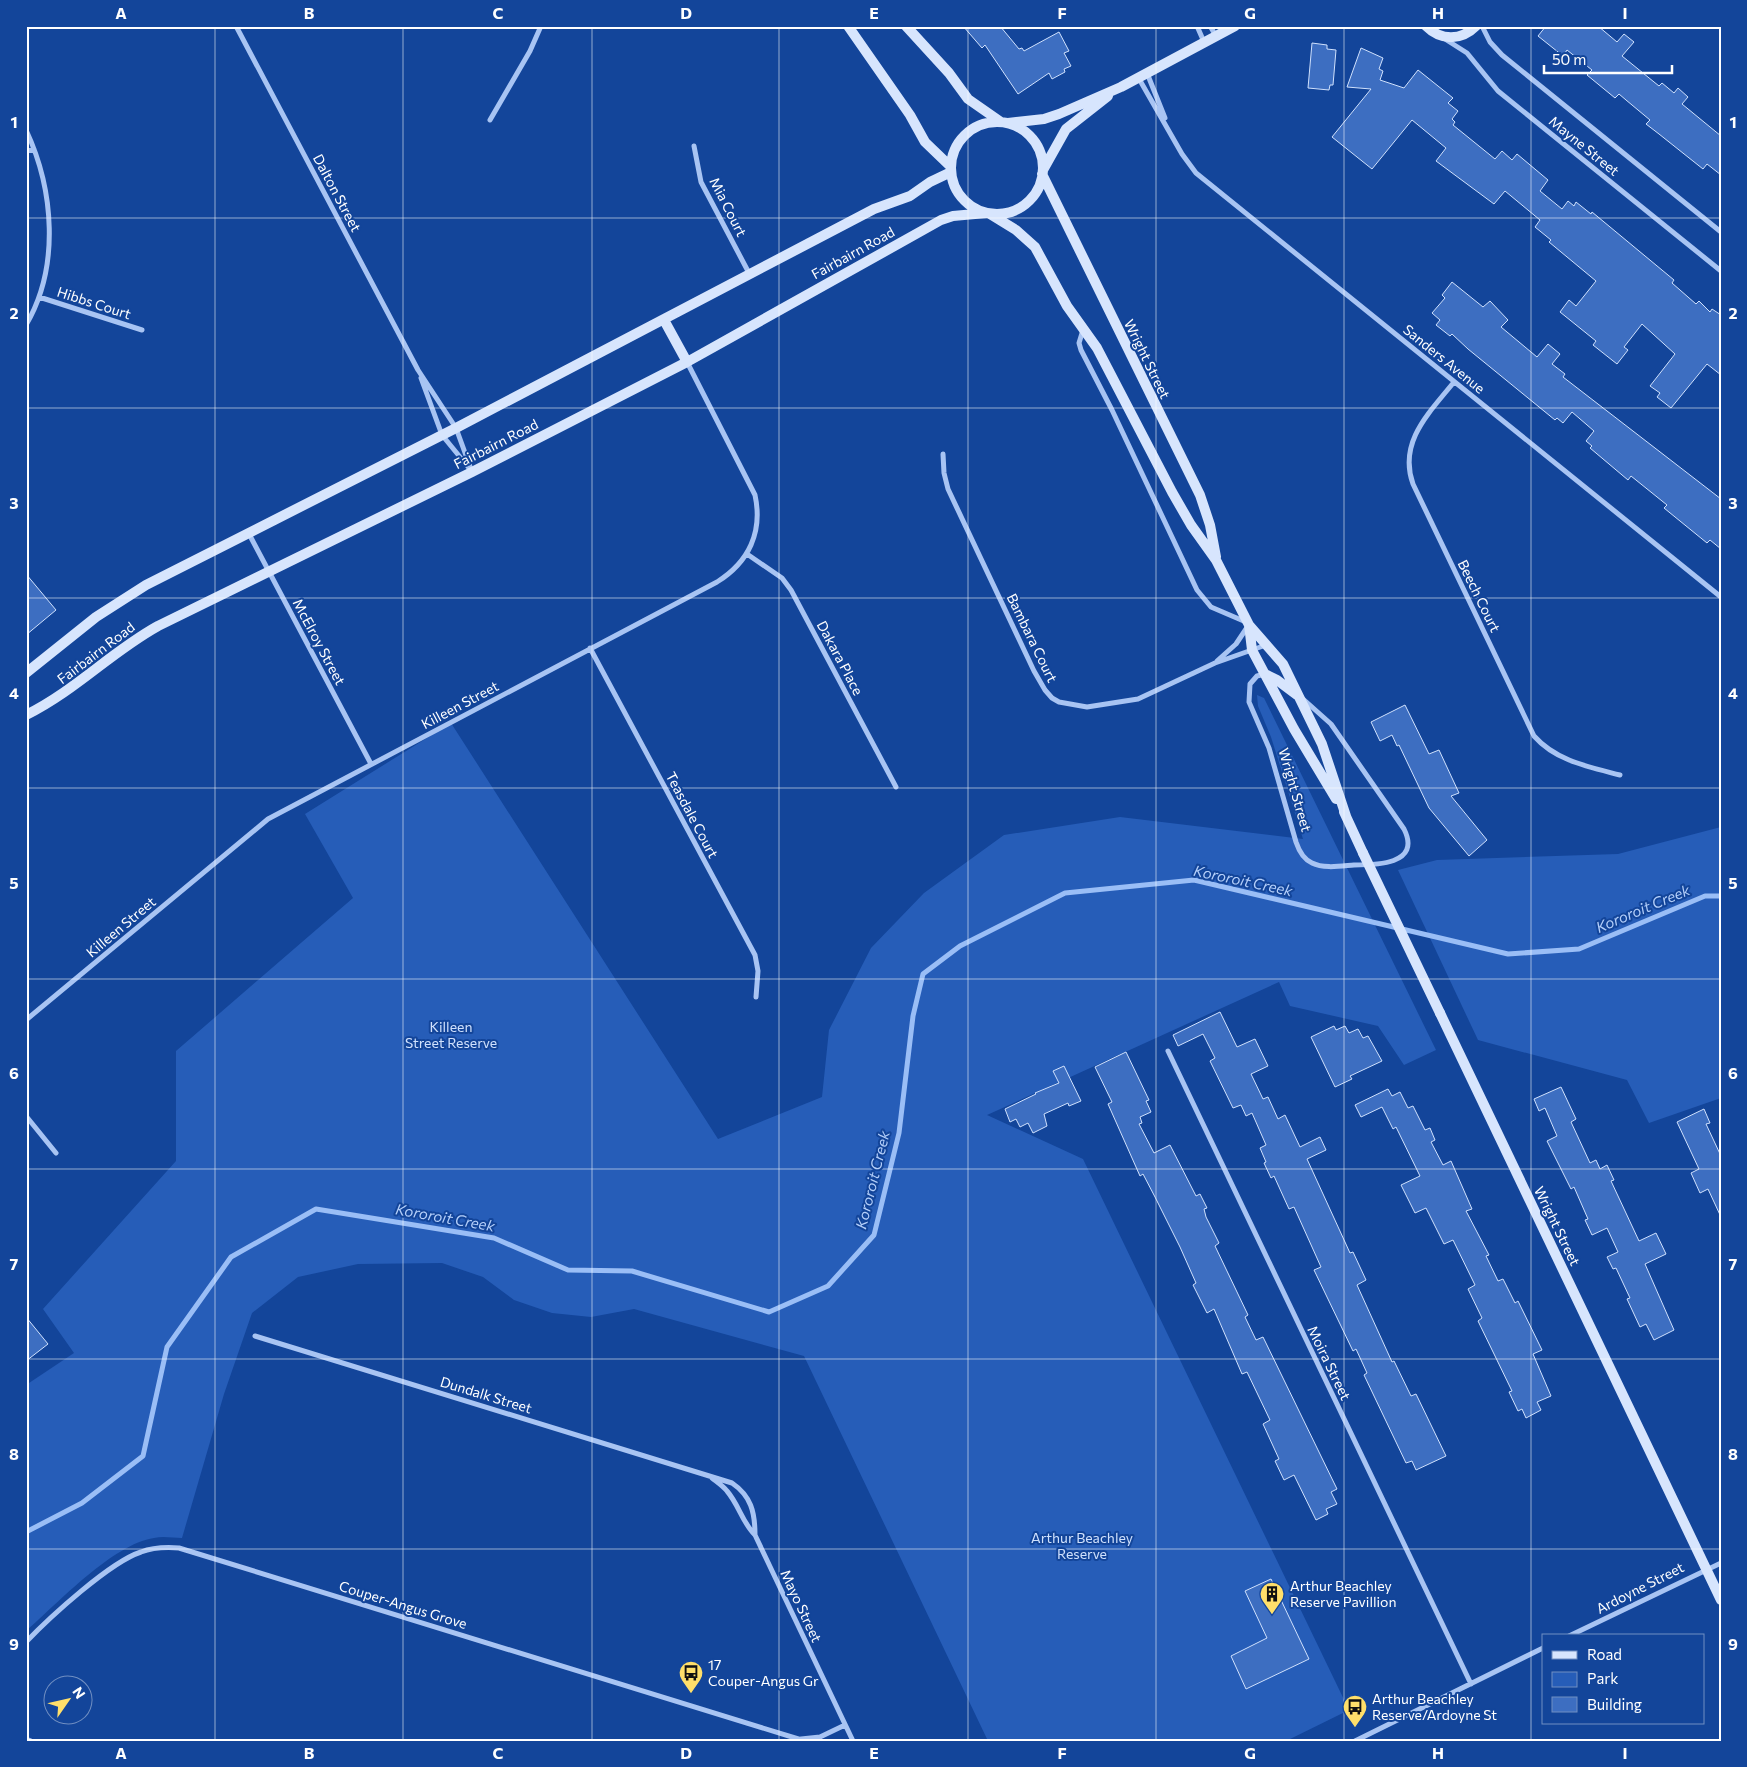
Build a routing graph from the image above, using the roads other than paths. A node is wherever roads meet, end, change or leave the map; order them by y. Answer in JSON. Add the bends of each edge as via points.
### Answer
{"nodes":[{"id":1,"x":236,"y":26,"type":"edge"},
{"id":2,"x":540,"y":26,"type":"edge"},
{"id":3,"x":848,"y":26,"type":"edge"},
{"id":4,"x":906,"y":26,"type":"edge"},
{"id":5,"x":1197,"y":26,"type":"edge"},
{"id":6,"x":1210,"y":26,"type":"edge"},
{"id":7,"x":1235,"y":26,"type":"edge"},
{"id":8,"x":1426,"y":26,"type":"edge"},
{"id":9,"x":1476,"y":26,"type":"edge"},
{"id":10,"x":1482,"y":26,"type":"edge"},
{"id":11,"x":1437,"y":35,"type":"junction"},
{"id":12,"x":1216,"y":36,"type":"junction"},
{"id":13,"x":1204,"y":43,"type":"junction"},
{"id":14,"x":1142,"y":75,"type":"junction"},
{"id":15,"x":1121,"y":86,"type":"junction"},
{"id":16,"x":490,"y":120,"type":"dead end"},
{"id":17,"x":1005,"y":123,"type":"junction"},
{"id":18,"x":1167,"y":126,"type":"junction"},
{"id":19,"x":26,"y":130,"type":"edge"},
{"id":20,"x":694,"y":146,"type":"dead end"},
{"id":21,"x":34,"y":149,"type":"junction"},
{"id":22,"x":26,"y":151,"type":"edge"},
{"id":23,"x":951,"y":170,"type":"junction"},
{"id":24,"x":1043,"y":172,"type":"junction"},
{"id":25,"x":988,"y":213,"type":"junction"},
{"id":26,"x":1721,"y":232,"type":"edge"},
{"id":27,"x":1721,"y":271,"type":"edge"},
{"id":28,"x":750,"y":276,"type":"junction"},
{"id":29,"x":40,"y":297,"type":"junction"},
{"id":30,"x":664,"y":320,"type":"junction"},
{"id":31,"x":26,"y":325,"type":"edge"},
{"id":32,"x":1083,"y":328,"type":"junction"},
{"id":33,"x":142,"y":330,"type":"dead end"},
{"id":34,"x":687,"y":362,"type":"junction"},
{"id":35,"x":418,"y":370,"type":"junction"},
{"id":36,"x":1454,"y":382,"type":"junction"},
{"id":37,"x":456,"y":428,"type":"junction"},
{"id":38,"x":442,"y":435,"type":"junction"},
{"id":39,"x":943,"y":454,"type":"dead end"},
{"id":40,"x":472,"y":472,"type":"junction"},
{"id":41,"x":248,"y":531,"type":"junction"},
{"id":42,"x":747,"y":554,"type":"junction"},
{"id":43,"x":1216,"y":560,"type":"junction"},
{"id":44,"x":268,"y":571,"type":"junction"},
{"id":45,"x":1721,"y":597,"type":"edge"},
{"id":46,"x":1248,"y":624,"type":"junction"},
{"id":47,"x":1266,"y":645,"type":"junction"},
{"id":48,"x":590,"y":648,"type":"junction"},
{"id":49,"x":1252,"y":650,"type":"junction"},
{"id":50,"x":1215,"y":663,"type":"junction"},
{"id":51,"x":26,"y":673,"type":"edge"},
{"id":52,"x":1265,"y":674,"type":"junction"},
{"id":53,"x":1299,"y":696,"type":"junction"},
{"id":54,"x":26,"y":715,"type":"edge"},
{"id":55,"x":371,"y":764,"type":"junction"},
{"id":56,"x":1620,"y":775,"type":"dead end"},
{"id":57,"x":896,"y":787,"type":"dead end"},
{"id":58,"x":1346,"y":816,"type":"junction"},
{"id":59,"x":756,"y":997,"type":"dead end"},
{"id":60,"x":26,"y":1020,"type":"edge"},
{"id":61,"x":1168,"y":1051,"type":"dead end"},
{"id":62,"x":26,"y":1116,"type":"edge"},
{"id":63,"x":56,"y":1153,"type":"dead end"},
{"id":64,"x":256,"y":1336,"type":"dead end"},
{"id":65,"x":709,"y":1476,"type":"junction"},
{"id":66,"x":755,"y":1535,"type":"junction"},
{"id":67,"x":1721,"y":1563,"type":"edge"},
{"id":68,"x":1706,"y":1568,"type":"junction"},
{"id":69,"x":1721,"y":1600,"type":"edge"},
{"id":70,"x":1573,"y":1634,"type":"edge"},
{"id":71,"x":26,"y":1642,"type":"edge"},
{"id":72,"x":1542,"y":1648,"type":"edge"},
{"id":73,"x":1471,"y":1684,"type":"junction"},
{"id":74,"x":845,"y":1725,"type":"junction"},
{"id":75,"x":26,"y":1739,"type":"edge"},
{"id":76,"x":798,"y":1739,"type":"junction"},
{"id":77,"x":31,"y":1741,"type":"edge"},
{"id":78,"x":805,"y":1741,"type":"edge"},
{"id":79,"x":853,"y":1741,"type":"edge"},
{"id":80,"x":1355,"y":1741,"type":"edge"}],
"edges":[{"from":1,"to":35,"type":"street","name":"Dalton Street"},
{"from":2,"to":16,"type":"street","via":[[530,51]]},
{"from":3,"to":23,"type":"street","via":[[925,142]]},
{"from":4,"to":17,"type":"street","via":[[968,99]]},
{"from":5,"to":13,"type":"street"},
{"from":6,"to":12,"type":"street"},
{"from":7,"to":12,"type":"street"},
{"from":8,"to":11,"type":"street"},
{"from":9,"to":11,"type":"street","via":[[1458,37]]},
{"from":10,"to":26,"type":"street","name":"Mayne Street","via":[[1502,55]]},
{"from":11,"to":27,"type":"street","name":"Mayne Street","via":[[1467,53],[1498,91]]},
{"from":12,"to":13,"type":"street"},
{"from":13,"to":14,"type":"street"},
{"from":14,"to":15,"type":"street"},
{"from":14,"to":18,"type":"street","name":"Sanders Avenue"},
{"from":14,"to":18,"type":"street","name":"Sanders Avenue","via":[[1149,100]]},
{"from":15,"to":17,"type":"street","via":[[1044,119]]},
{"from":15,"to":24,"type":"street","via":[[1066,129]]},
{"from":17,"to":23,"type":"street","via":[[983,124],[967,133],[955,148]]},
{"from":17,"to":24,"type":"street","via":[[1022,130],[1034,140],[1041,155]]},
{"from":18,"to":36,"type":"street","name":"Sanders Avenue","via":[[1196,173]]},
{"from":19,"to":21,"type":"street"},
{"from":20,"to":28,"type":"street","name":"Mia Court","via":[[701,182]]},
{"from":21,"to":22,"type":"street"},
{"from":21,"to":29,"type":"street","via":[[48,199],[49,238]]},
{"from":23,"to":25,"type":"street","via":[[956,190],[964,200]]},
{"from":23,"to":28,"type":"street","name":"Fairbairn Road","via":[[910,196],[874,209]]},
{"from":24,"to":25,"type":"street","via":[[1036,193],[1022,207],[1003,214]]},
{"from":24,"to":43,"type":"street","name":"Wright Street","via":[[1200,495],[1210,525]]},
{"from":25,"to":32,"type":"street","name":"Wright Street","via":[[1016,230],[1035,247]]},
{"from":25,"to":34,"type":"street","name":"Fairbairn Road","via":[[941,220]]},
{"from":28,"to":30,"type":"street","name":"Fairbairn Road"},
{"from":29,"to":31,"type":"street"},
{"from":29,"to":33,"type":"street","name":"Hibbs Court"},
{"from":30,"to":34,"type":"street"},
{"from":30,"to":37,"type":"street","name":"Fairbairn Road"},
{"from":32,"to":43,"type":"street","name":"Wright Street","via":[[1102,357],[1178,503]]},
{"from":32,"to":46,"type":"street","name":"Wright Street","via":[[1081,350],[1197,590],[1211,607]]},
{"from":34,"to":40,"type":"street","name":"Fairbairn Road"},
{"from":34,"to":42,"type":"street","name":"Killeen Street","via":[[755,495],[757,525]]},
{"from":35,"to":37,"type":"street","name":"Dalton Street"},
{"from":35,"to":38,"type":"street","name":"Dalton Street"},
{"from":36,"to":45,"type":"street","name":"Sanders Avenue"},
{"from":36,"to":56,"type":"street","name":"Beech Court","via":[[1413,436],[1408,462],[1412,484],[1534,736],[1564,758]]},
{"from":37,"to":38,"type":"street","name":"Fairbairn Road"},
{"from":37,"to":40,"type":"street","name":"Dalton Street"},
{"from":38,"to":40,"type":"street","name":"Dalton Street"},
{"from":38,"to":41,"type":"street","name":"Fairbairn Road"},
{"from":39,"to":50,"type":"street","name":"Bambara Court","via":[[948,488],[1034,671],[1052,698],[1086,706],[1138,699]]},
{"from":40,"to":44,"type":"street","name":"Fairbairn Road"},
{"from":41,"to":44,"type":"street","name":"McElroy Street"},
{"from":41,"to":51,"type":"street","name":"Fairbairn Road","via":[[138,590],[96,617]]},
{"from":42,"to":48,"type":"street","name":"Killeen Street","via":[[734,570],[717,582]]},
{"from":42,"to":57,"type":"street","name":"Dakara Place","via":[[778,575],[791,590]]},
{"from":43,"to":46,"type":"street","name":"Wright Street"},
{"from":44,"to":54,"type":"street","name":"Fairbairn Road","via":[[136,638],[78,685]]},
{"from":44,"to":55,"type":"street","name":"McElroy Street"},
{"from":46,"to":47,"type":"street","name":"Wright Street"},
{"from":46,"to":49,"type":"street","name":"Wright Street"},
{"from":46,"to":50,"type":"street","name":"Bambara Court","via":[[1236,644]]},
{"from":47,"to":49,"type":"street","name":"Bambara Court"},
{"from":47,"to":53,"type":"street","name":"Wright Street","via":[[1283,664]]},
{"from":48,"to":55,"type":"street","name":"Killeen Street"},
{"from":48,"to":59,"type":"street","name":"Teasdale Court","via":[[755,956],[758,971]]},
{"from":49,"to":50,"type":"street","name":"Bambara Court"},
{"from":49,"to":52,"type":"street","name":"Wright Street"},
{"from":52,"to":53,"type":"street"},
{"from":52,"to":53,"type":"street","name":"Wright Street","via":[[1257,676],[1250,684],[1249,702],[1269,748],[1298,848],[1304,858],[1325,866],[1395,861],[1406,848],[1404,829],[1331,724]]},
{"from":52,"to":58,"type":"street","name":"Wright Street"},
{"from":53,"to":58,"type":"street","name":"Wright Street","via":[[1322,744]]},
{"from":55,"to":60,"type":"street","name":"Killeen Street","via":[[268,819]]},
{"from":58,"to":68,"type":"street","name":"Wright Street","bridge":true},
{"from":61,"to":73,"type":"street","name":"Moira Street"},
{"from":62,"to":63,"type":"street"},
{"from":64,"to":65,"type":"street","name":"Dundalk Street"},
{"from":65,"to":66,"type":"street","name":"Mayo Street","via":[[727,1490],[745,1525]]},
{"from":65,"to":66,"type":"street","name":"Mayo Street","via":[[732,1483],[741,1490],[752,1505]]},
{"from":66,"to":74,"type":"street","name":"Mayo Street"},
{"from":67,"to":68,"type":"street","name":"Ardoyne Street"},
{"from":68,"to":69,"type":"street","name":"Wright Street"},
{"from":68,"to":70,"type":"street","name":"Ardoyne Street"},
{"from":71,"to":76,"type":"street","name":"Couper-Angus Grove","via":[[124,1559],[161,1547],[179,1548]]},
{"from":72,"to":73,"type":"street"},
{"from":73,"to":80,"type":"street"},
{"from":74,"to":76,"type":"street","name":"Couper-Angus Grove","via":[[820,1737]]},
{"from":74,"to":79,"type":"street","name":"Mayo Street"},
{"from":75,"to":77,"type":"street"},
{"from":76,"to":78,"type":"street","name":"Couper-Angus Grove"}]}
